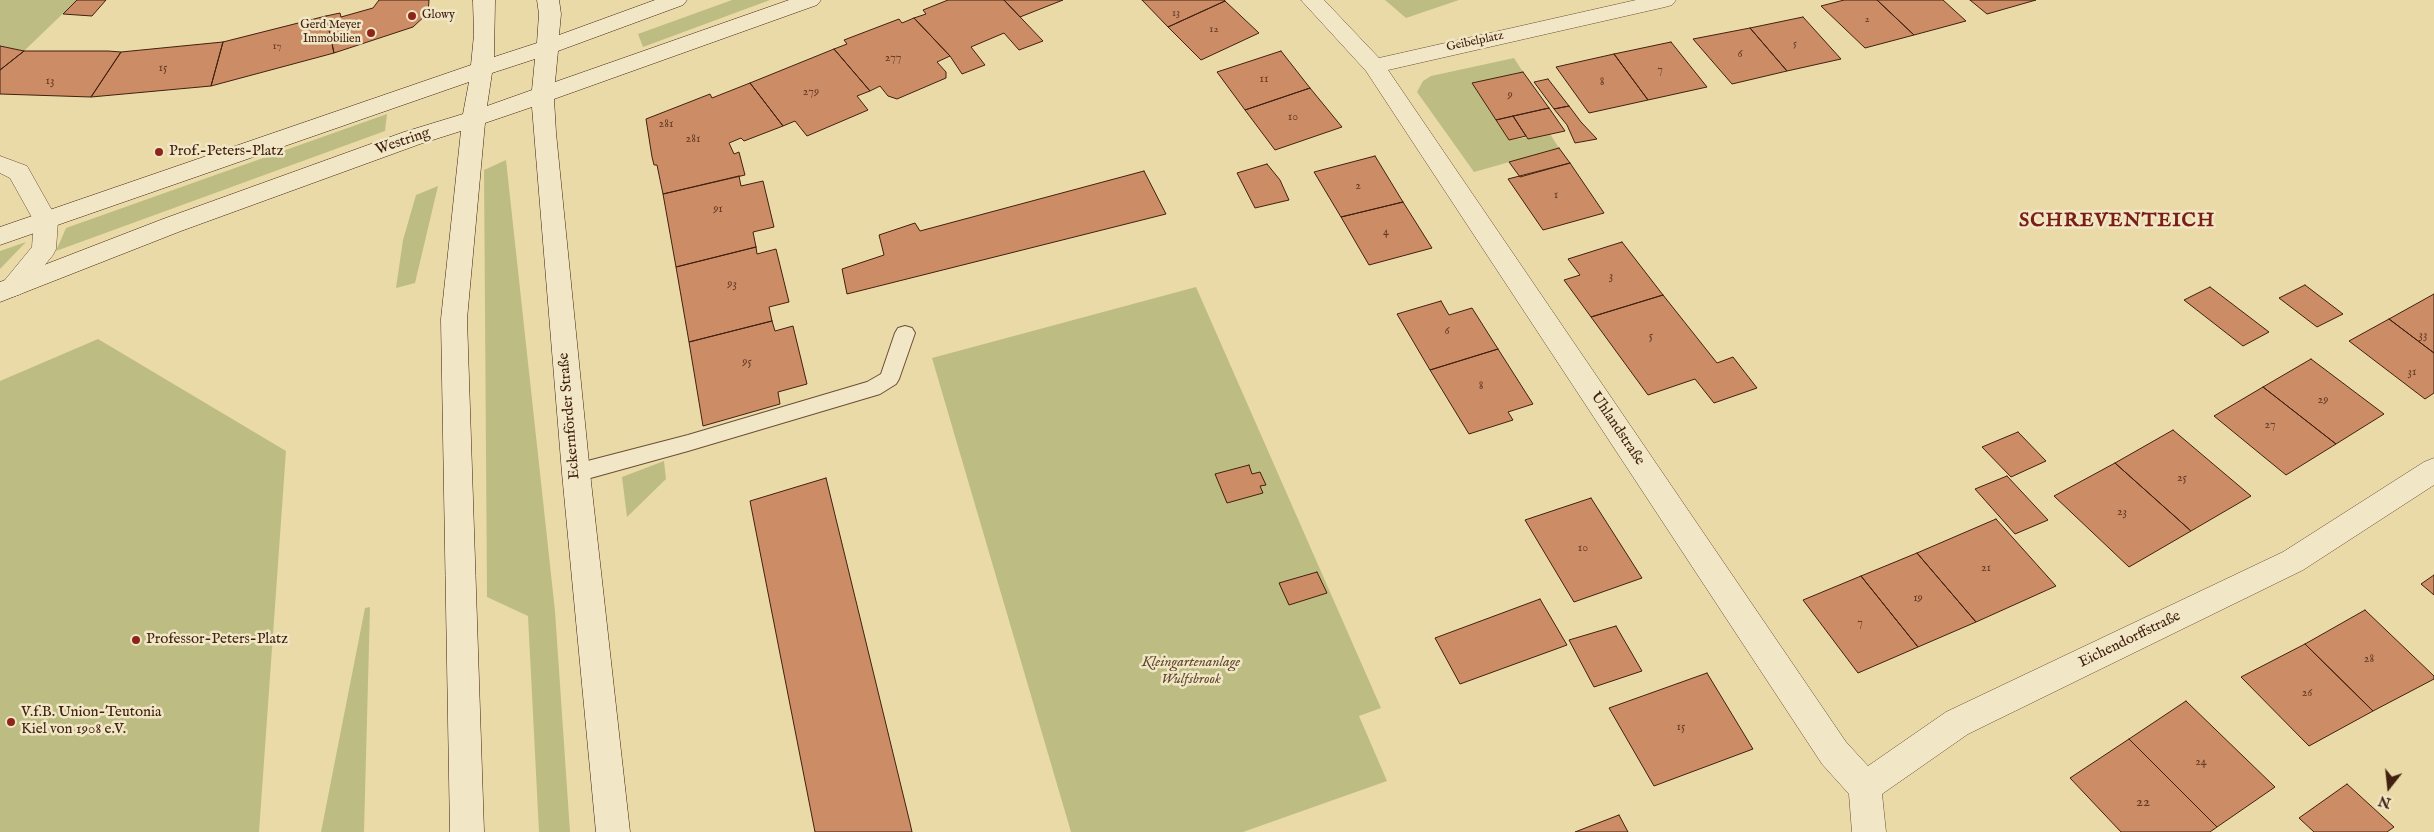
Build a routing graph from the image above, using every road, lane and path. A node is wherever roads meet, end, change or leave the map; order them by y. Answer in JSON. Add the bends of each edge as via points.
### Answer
{"nodes":[{"id":1,"x":484,"y":0,"type":"edge"},
{"id":2,"x":548,"y":0,"type":"edge"},
{"id":3,"x":676,"y":0,"type":"edge"},
{"id":4,"x":810,"y":0,"type":"edge"},
{"id":5,"x":1312,"y":0,"type":"edge"},
{"id":6,"x":1665,"y":0,"type":"edge"},
{"id":7,"x":546,"y":47,"type":"junction"},
{"id":8,"x":1374,"y":66,"type":"junction"},
{"id":9,"x":482,"y":69,"type":"junction"},
{"id":10,"x":543,"y":94,"type":"junction"},
{"id":11,"x":474,"y":119,"type":"junction"},
{"id":12,"x":0,"y":164,"type":"edge"},
{"id":13,"x":46,"y":221,"type":"junction"},
{"id":14,"x":0,"y":236,"type":"edge"},
{"id":15,"x":6,"y":290,"type":"edge"},
{"id":16,"x":905,"y":333,"type":"dead end"},
{"id":17,"x":2434,"y":470,"type":"edge"},
{"id":18,"x":576,"y":473,"type":"junction"},
{"id":19,"x":1866,"y":787,"type":"junction"},
{"id":20,"x":467,"y":832,"type":"edge"},
{"id":21,"x":613,"y":832,"type":"edge"},
{"id":22,"x":1869,"y":832,"type":"edge"}],
"edges":[{"from":1,"to":9,"type":"main road"},
{"from":2,"to":7,"type":"main road","name":"Eckernförder Straße","via":[[550,14]]},
{"from":3,"to":7,"type":"main road"},
{"from":4,"to":10,"type":"main road","name":"Westring"},
{"from":5,"to":8,"type":"main road"},
{"from":6,"to":8,"type":"main road","name":"Geibelplatz"},
{"from":7,"to":9,"type":"main road"},
{"from":7,"to":10,"type":"main road","name":"Eckernförder Straße"},
{"from":8,"to":19,"type":"main road","name":"Uhlandstraße","via":[[1834,753]]},
{"from":9,"to":11,"type":"main road"},
{"from":9,"to":13,"type":"main road"},
{"from":10,"to":11,"type":"main road","name":"Westring"},
{"from":10,"to":18,"type":"main road","name":"Eckernförder Straße"},
{"from":11,"to":15,"type":"main road","name":"Westring","via":[[172,225]]},
{"from":11,"to":20,"type":"main road","via":[[454,319]]},
{"from":12,"to":13,"type":"main road","via":[[19,172]]},
{"from":13,"to":14,"type":"main road"},
{"from":13,"to":15,"type":"main road","via":[[44,249]]},
{"from":16,"to":18,"type":"lane","via":[[889,379],[873,388]]},
{"from":17,"to":19,"type":"main road","name":"Eichendorffstraße","via":[[2293,561],[1958,723]]},
{"from":18,"to":21,"type":"main road","name":"Eckernförder Straße"},
{"from":19,"to":22,"type":"main road"}]}
